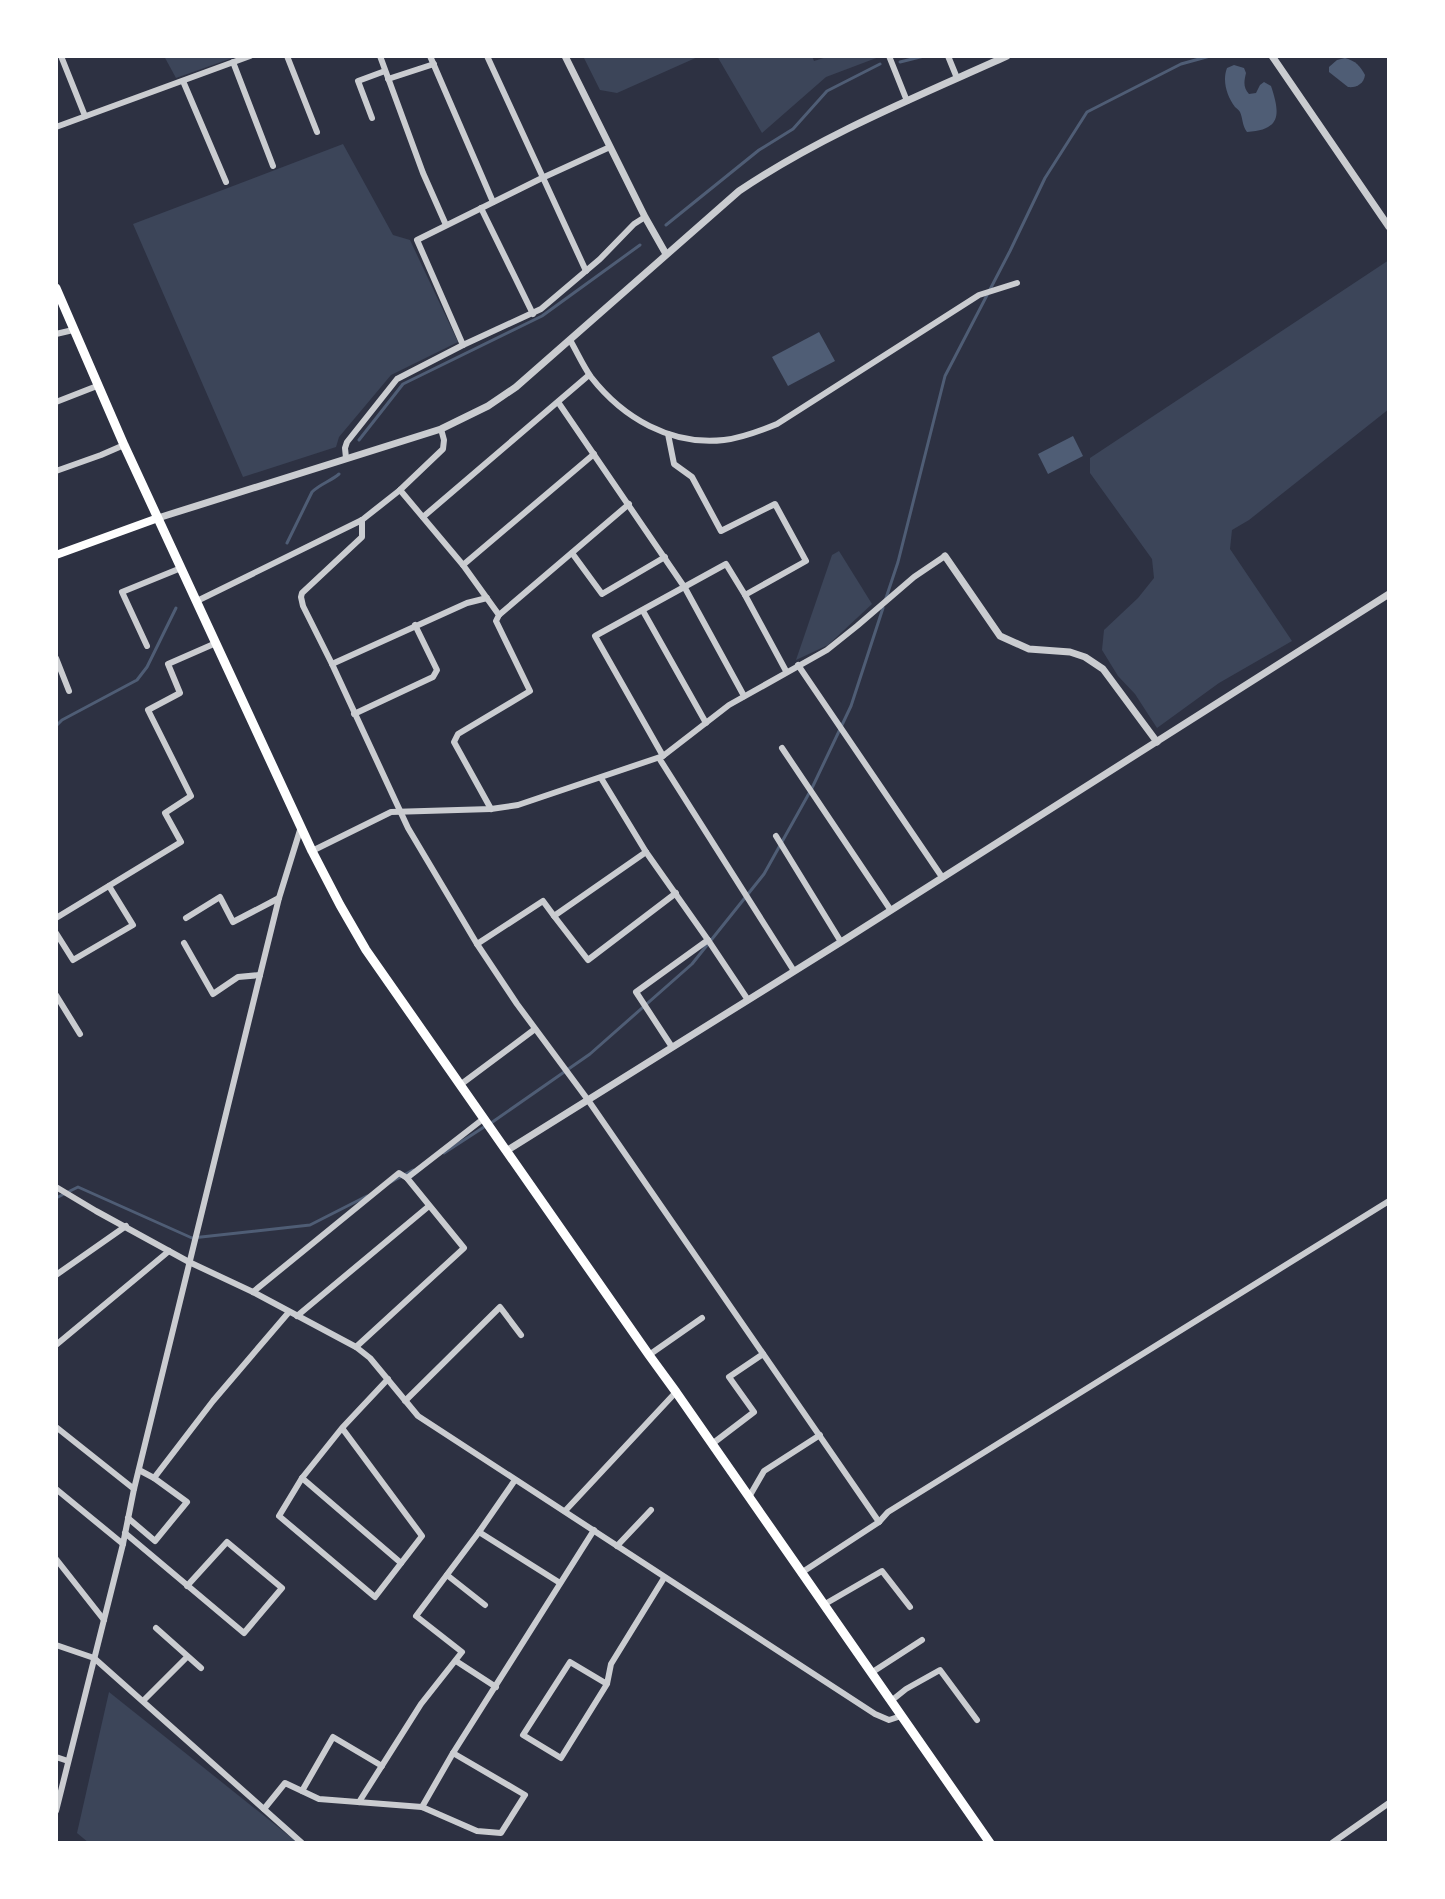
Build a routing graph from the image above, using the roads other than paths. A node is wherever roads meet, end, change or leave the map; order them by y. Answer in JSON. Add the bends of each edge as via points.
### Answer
{"nodes":[{"id":1,"x":61,"y":56,"type":"edge"},
{"id":2,"x":250,"y":56,"type":"edge"},
{"id":3,"x":287,"y":56,"type":"edge"},
{"id":4,"x":380,"y":56,"type":"edge"},
{"id":5,"x":430,"y":56,"type":"edge"},
{"id":6,"x":487,"y":56,"type":"edge"},
{"id":7,"x":565,"y":56,"type":"edge"},
{"id":8,"x":889,"y":56,"type":"edge"},
{"id":9,"x":948,"y":56,"type":"edge"},
{"id":10,"x":1007,"y":56,"type":"edge"},
{"id":11,"x":1272,"y":56,"type":"edge"},
{"id":12,"x":233,"y":62,"type":"junction"},
{"id":13,"x":434,"y":64,"type":"junction"},
{"id":14,"x":387,"y":75,"type":"junction"},
{"id":15,"x":957,"y":78,"type":"junction"},
{"id":16,"x":183,"y":81,"type":"junction"},
{"id":17,"x":907,"y":101,"type":"junction"},
{"id":18,"x":85,"y":116,"type":"junction"},
{"id":19,"x":372,"y":118,"type":"dead end"},
{"id":20,"x":56,"y":127,"type":"edge"},
{"id":21,"x":317,"y":132,"type":"dead end"},
{"id":22,"x":610,"y":147,"type":"junction"},
{"id":23,"x":273,"y":166,"type":"dead end"},
{"id":24,"x":542,"y":178,"type":"junction"},
{"id":25,"x":226,"y":182,"type":"dead end"},
{"id":26,"x":493,"y":202,"type":"junction"},
{"id":27,"x":481,"y":208,"type":"junction"},
{"id":28,"x":645,"y":217,"type":"junction"},
{"id":29,"x":446,"y":225,"type":"junction"},
{"id":30,"x":1389,"y":227,"type":"edge"},
{"id":31,"x":666,"y":254,"type":"junction"},
{"id":32,"x":586,"y":271,"type":"junction"},
{"id":33,"x":1017,"y":283,"type":"dead end"},
{"id":34,"x":56,"y":288,"type":"edge"},
{"id":35,"x":533,"y":314,"type":"junction"},
{"id":36,"x":73,"y":330,"type":"junction"},
{"id":37,"x":56,"y":334,"type":"edge"},
{"id":38,"x":570,"y":340,"type":"junction"},
{"id":39,"x":463,"y":345,"type":"junction"},
{"id":40,"x":589,"y":375,"type":"junction"},
{"id":41,"x":97,"y":386,"type":"junction"},
{"id":42,"x":56,"y":402,"type":"edge"},
{"id":43,"x":558,"y":402,"type":"junction"},
{"id":44,"x":441,"y":429,"type":"junction"},
{"id":45,"x":668,"y":434,"type":"junction"},
{"id":46,"x":124,"y":445,"type":"junction"},
{"id":47,"x":594,"y":454,"type":"junction"},
{"id":48,"x":346,"y":458,"type":"junction"},
{"id":49,"x":56,"y":471,"type":"edge"},
{"id":50,"x":400,"y":490,"type":"junction"},
{"id":51,"x":629,"y":504,"type":"junction"},
{"id":52,"x":423,"y":517,"type":"junction"},
{"id":53,"x":158,"y":518,"type":"junction"},
{"id":54,"x":362,"y":520,"type":"junction"},
{"id":55,"x":572,"y":553,"type":"junction"},
{"id":56,"x":56,"y":555,"type":"edge"},
{"id":57,"x":945,"y":556,"type":"joint"},
{"id":58,"x":665,"y":557,"type":"junction"},
{"id":59,"x":463,"y":565,"type":"junction"},
{"id":60,"x":181,"y":568,"type":"junction"},
{"id":61,"x":685,"y":588,"type":"junction"},
{"id":62,"x":1389,"y":594,"type":"edge"},
{"id":63,"x":745,"y":595,"type":"junction"},
{"id":64,"x":487,"y":598,"type":"junction"},
{"id":65,"x":197,"y":601,"type":"junction"},
{"id":66,"x":643,"y":611,"type":"junction"},
{"id":67,"x":499,"y":615,"type":"junction"},
{"id":68,"x":415,"y":625,"type":"junction"},
{"id":69,"x":216,"y":643,"type":"junction"},
{"id":70,"x":147,"y":646,"type":"dead end"},
{"id":71,"x":56,"y":658,"type":"edge"},
{"id":72,"x":332,"y":664,"type":"junction"},
{"id":73,"x":798,"y":665,"type":"junction"},
{"id":74,"x":786,"y":671,"type":"junction"},
{"id":75,"x":69,"y":691,"type":"dead end"},
{"id":76,"x":744,"y":696,"type":"junction"},
{"id":77,"x":354,"y":714,"type":"junction"},
{"id":78,"x":706,"y":723,"type":"junction"},
{"id":79,"x":1157,"y":742,"type":"junction"},
{"id":80,"x":782,"y":748,"type":"dead end"},
{"id":81,"x":661,"y":757,"type":"junction"},
{"id":82,"x":601,"y":778,"type":"junction"},
{"id":83,"x":491,"y":809,"type":"junction"},
{"id":84,"x":399,"y":811,"type":"junction"},
{"id":85,"x":301,"y":827,"type":"junction"},
{"id":86,"x":776,"y":836,"type":"dead end"},
{"id":87,"x":312,"y":851,"type":"junction"},
{"id":88,"x":646,"y":852,"type":"junction"},
{"id":89,"x":942,"y":877,"type":"junction"},
{"id":90,"x":109,"y":886,"type":"junction"},
{"id":91,"x":676,"y":893,"type":"junction"},
{"id":92,"x":279,"y":898,"type":"junction"},
{"id":93,"x":890,"y":909,"type":"junction"},
{"id":94,"x":554,"y":916,"type":"junction"},
{"id":95,"x":56,"y":918,"type":"edge"},
{"id":96,"x":186,"y":918,"type":"dead end"},
{"id":97,"x":56,"y":933,"type":"edge"},
{"id":98,"x":708,"y":940,"type":"junction"},
{"id":99,"x":841,"y":942,"type":"junction"},
{"id":100,"x":184,"y":943,"type":"dead end"},
{"id":101,"x":477,"y":944,"type":"junction"},
{"id":102,"x":64,"y":945,"type":"junction"},
{"id":103,"x":56,"y":950,"type":"edge"},
{"id":104,"x":794,"y":971,"type":"junction"},
{"id":105,"x":260,"y":975,"type":"junction"},
{"id":106,"x":56,"y":995,"type":"edge"},
{"id":107,"x":748,"y":1000,"type":"junction"},
{"id":108,"x":535,"y":1029,"type":"junction"},
{"id":109,"x":80,"y":1034,"type":"dead end"},
{"id":110,"x":672,"y":1047,"type":"junction"},
{"id":111,"x":460,"y":1085,"type":"junction"},
{"id":112,"x":588,"y":1100,"type":"junction"},
{"id":113,"x":483,"y":1119,"type":"junction"},
{"id":114,"x":506,"y":1151,"type":"junction"},
{"id":115,"x":407,"y":1178,"type":"junction"},
{"id":116,"x":56,"y":1187,"type":"edge"},
{"id":117,"x":1389,"y":1201,"type":"edge"},
{"id":118,"x":429,"y":1206,"type":"junction"},
{"id":119,"x":126,"y":1226,"type":"junction"},
{"id":120,"x":169,"y":1251,"type":"junction"},
{"id":121,"x":189,"y":1262,"type":"junction"},
{"id":122,"x":56,"y":1275,"type":"edge"},
{"id":123,"x":253,"y":1292,"type":"junction"},
{"id":124,"x":289,"y":1312,"type":"junction"},
{"id":125,"x":297,"y":1316,"type":"junction"},
{"id":126,"x":702,"y":1318,"type":"dead end"},
{"id":127,"x":521,"y":1335,"type":"dead end"},
{"id":128,"x":56,"y":1345,"type":"edge"},
{"id":129,"x":356,"y":1347,"type":"junction"},
{"id":130,"x":763,"y":1354,"type":"junction"},
{"id":131,"x":649,"y":1355,"type":"junction"},
{"id":132,"x":388,"y":1379,"type":"junction"},
{"id":133,"x":676,"y":1392,"type":"junction"},
{"id":134,"x":405,"y":1401,"type":"junction"},
{"id":135,"x":56,"y":1427,"type":"edge"},
{"id":136,"x":342,"y":1428,"type":"junction"},
{"id":137,"x":820,"y":1435,"type":"junction"},
{"id":138,"x":712,"y":1444,"type":"junction"},
{"id":139,"x":139,"y":1470,"type":"junction"},
{"id":140,"x":154,"y":1478,"type":"junction"},
{"id":141,"x":302,"y":1478,"type":"junction"},
{"id":142,"x":515,"y":1480,"type":"junction"},
{"id":143,"x":56,"y":1489,"type":"edge"},
{"id":144,"x":134,"y":1489,"type":"junction"},
{"id":145,"x":749,"y":1497,"type":"junction"},
{"id":146,"x":651,"y":1510,"type":"dead end"},
{"id":147,"x":565,"y":1511,"type":"junction"},
{"id":148,"x":128,"y":1518,"type":"junction"},
{"id":149,"x":879,"y":1522,"type":"junction"},
{"id":150,"x":594,"y":1530,"type":"junction"},
{"id":151,"x":479,"y":1532,"type":"junction"},
{"id":152,"x":125,"y":1533,"type":"junction"},
{"id":153,"x":123,"y":1544,"type":"junction"},
{"id":154,"x":617,"y":1546,"type":"junction"},
{"id":155,"x":56,"y":1559,"type":"edge"},
{"id":156,"x":401,"y":1563,"type":"junction"},
{"id":157,"x":801,"y":1573,"type":"junction"},
{"id":158,"x":447,"y":1575,"type":"junction"},
{"id":159,"x":664,"y":1578,"type":"junction"},
{"id":160,"x":560,"y":1583,"type":"junction"},
{"id":161,"x":187,"y":1586,"type":"junction"},
{"id":162,"x":825,"y":1604,"type":"junction"},
{"id":163,"x":485,"y":1605,"type":"dead end"},
{"id":164,"x":910,"y":1607,"type":"dead end"},
{"id":165,"x":104,"y":1620,"type":"junction"},
{"id":166,"x":156,"y":1628,"type":"dead end"},
{"id":167,"x":922,"y":1640,"type":"dead end"},
{"id":168,"x":56,"y":1645,"type":"edge"},
{"id":169,"x":187,"y":1657,"type":"junction"},
{"id":170,"x":94,"y":1658,"type":"junction"},
{"id":171,"x":456,"y":1661,"type":"junction"},
{"id":172,"x":201,"y":1668,"type":"dead end"},
{"id":173,"x":871,"y":1673,"type":"junction"},
{"id":174,"x":607,"y":1684,"type":"junction"},
{"id":175,"x":496,"y":1687,"type":"junction"},
{"id":176,"x":143,"y":1701,"type":"junction"},
{"id":177,"x":891,"y":1701,"type":"junction"},
{"id":178,"x":901,"y":1716,"type":"junction"},
{"id":179,"x":977,"y":1720,"type":"dead end"},
{"id":180,"x":453,"y":1753,"type":"junction"},
{"id":181,"x":56,"y":1757,"type":"edge"},
{"id":182,"x":68,"y":1761,"type":"junction"},
{"id":183,"x":382,"y":1766,"type":"junction"},
{"id":184,"x":302,"y":1791,"type":"junction"},
{"id":185,"x":359,"y":1802,"type":"junction"},
{"id":186,"x":1389,"y":1803,"type":"edge"},
{"id":187,"x":422,"y":1807,"type":"junction"},
{"id":188,"x":264,"y":1809,"type":"junction"},
{"id":189,"x":56,"y":1811,"type":"edge"},
{"id":190,"x":302,"y":1843,"type":"edge"},
{"id":191,"x":990,"y":1843,"type":"edge"},
{"id":192,"x":1332,"y":1843,"type":"edge"}],
"edges":[{"from":1,"to":18,"type":"street"},
{"from":2,"to":12,"type":"street"},
{"from":3,"to":21,"type":"street"},
{"from":4,"to":14,"type":"street"},
{"from":5,"to":13,"type":"street"},
{"from":6,"to":24,"type":"street"},
{"from":7,"to":22,"type":"street"},
{"from":8,"to":17,"type":"street"},
{"from":9,"to":15,"type":"street"},
{"from":10,"to":15,"type":"street"},
{"from":11,"to":30,"type":"street"},
{"from":12,"to":16,"type":"street"},
{"from":12,"to":23,"type":"street"},
{"from":13,"to":14,"type":"street"},
{"from":13,"to":26,"type":"street"},
{"from":14,"to":19,"type":"street","via":[[358,81]]},
{"from":14,"to":29,"type":"street"},
{"from":15,"to":17,"type":"street"},
{"from":16,"to":18,"type":"street"},
{"from":16,"to":25,"type":"street"},
{"from":17,"to":31,"type":"street","via":[[772,169]]},
{"from":18,"to":20,"type":"street"},
{"from":22,"to":24,"type":"street"},
{"from":22,"to":28,"type":"street"},
{"from":24,"to":26,"type":"street"},
{"from":24,"to":32,"type":"street"},
{"from":26,"to":27,"type":"street"},
{"from":27,"to":29,"type":"street"},
{"from":27,"to":35,"type":"street"},
{"from":28,"to":31,"type":"street"},
{"from":28,"to":32,"type":"street"},
{"from":29,"to":39,"type":"street","via":[[417,240]]},
{"from":31,"to":38,"type":"street"},
{"from":32,"to":35,"type":"street"},
{"from":33,"to":45,"type":"street","via":[[979,295],[777,424],[726,440]]},
{"from":34,"to":36,"type":"highway"},
{"from":35,"to":39,"type":"street"},
{"from":36,"to":37,"type":"street"},
{"from":36,"to":41,"type":"highway"},
{"from":38,"to":40,"type":"street"},
{"from":38,"to":44,"type":"street","via":[[507,393]]},
{"from":39,"to":48,"type":"street","via":[[397,379],[347,442]]},
{"from":40,"to":43,"type":"street"},
{"from":40,"to":45,"type":"street","via":[[633,418]]},
{"from":41,"to":42,"type":"street"},
{"from":41,"to":46,"type":"highway"},
{"from":43,"to":47,"type":"street"},
{"from":43,"to":52,"type":"street"},
{"from":44,"to":48,"type":"street"},
{"from":44,"to":50,"type":"street","via":[[443,449]]},
{"from":45,"to":63,"type":"street","via":[[674,464],[692,477],[721,531],[775,504],[806,561]]},
{"from":46,"to":49,"type":"street"},
{"from":46,"to":53,"type":"highway"},
{"from":47,"to":51,"type":"street"},
{"from":47,"to":59,"type":"street"},
{"from":48,"to":53,"type":"street"},
{"from":50,"to":52,"type":"street"},
{"from":50,"to":54,"type":"street"},
{"from":51,"to":55,"type":"street"},
{"from":51,"to":58,"type":"street"},
{"from":52,"to":59,"type":"street"},
{"from":53,"to":56,"type":"main road"},
{"from":53,"to":60,"type":"highway"},
{"from":54,"to":65,"type":"street"},
{"from":54,"to":72,"type":"street","via":[[362,537],[301,597]]},
{"from":55,"to":58,"type":"street","via":[[602,594]]},
{"from":55,"to":67,"type":"street"},
{"from":57,"to":73,"type":"street","via":[[827,650]]},
{"from":57,"to":79,"type":"street","via":[[1000,636],[1029,649],[1070,652],[1094,662]]},
{"from":58,"to":61,"type":"street"},
{"from":59,"to":64,"type":"street"},
{"from":60,"to":65,"type":"highway"},
{"from":60,"to":70,"type":"street","via":[[122,592]]},
{"from":61,"to":63,"type":"street","via":[[726,564]]},
{"from":61,"to":66,"type":"street"},
{"from":61,"to":76,"type":"street"},
{"from":62,"to":79,"type":"street"},
{"from":63,"to":74,"type":"street"},
{"from":64,"to":67,"type":"street"},
{"from":64,"to":68,"type":"street"},
{"from":65,"to":69,"type":"highway"},
{"from":66,"to":78,"type":"street"},
{"from":66,"to":81,"type":"street","via":[[595,636]]},
{"from":67,"to":83,"type":"street","via":[[496,621],[530,691],[458,734],[454,742]]},
{"from":68,"to":72,"type":"street"},
{"from":68,"to":77,"type":"street","via":[[437,670],[433,677]]},
{"from":69,"to":85,"type":"highway"},
{"from":69,"to":90,"type":"street","via":[[168,664],[180,693],[148,710],[191,796],[165,813],[181,842]]},
{"from":71,"to":75,"type":"street"},
{"from":72,"to":77,"type":"street"},
{"from":73,"to":74,"type":"street"},
{"from":73,"to":89,"type":"street"},
{"from":74,"to":76,"type":"street"},
{"from":76,"to":78,"type":"street"},
{"from":77,"to":84,"type":"street"},
{"from":78,"to":81,"type":"street"},
{"from":79,"to":89,"type":"street"},
{"from":80,"to":93,"type":"street"},
{"from":81,"to":82,"type":"street"},
{"from":81,"to":104,"type":"street"},
{"from":82,"to":83,"type":"street"},
{"from":82,"to":88,"type":"street"},
{"from":83,"to":84,"type":"street"},
{"from":84,"to":87,"type":"street"},
{"from":84,"to":101,"type":"street"},
{"from":85,"to":87,"type":"highway"},
{"from":85,"to":92,"type":"street"},
{"from":86,"to":99,"type":"street"},
{"from":87,"to":111,"type":"highway","via":[[366,950]]},
{"from":88,"to":91,"type":"street"},
{"from":88,"to":94,"type":"street"},
{"from":89,"to":93,"type":"street"},
{"from":90,"to":95,"type":"street"},
{"from":90,"to":102,"type":"street","via":[[133,925],[73,960]]},
{"from":91,"to":94,"type":"street","via":[[588,960]]},
{"from":91,"to":98,"type":"street"},
{"from":92,"to":96,"type":"street","via":[[233,922],[220,897]]},
{"from":92,"to":105,"type":"street"},
{"from":93,"to":99,"type":"street"},
{"from":94,"to":101,"type":"street","via":[[543,901]]},
{"from":97,"to":102,"type":"street"},
{"from":98,"to":107,"type":"street"},
{"from":98,"to":110,"type":"street","via":[[636,992]]},
{"from":99,"to":104,"type":"street"},
{"from":100,"to":105,"type":"street","via":[[213,994],[238,977]]},
{"from":101,"to":108,"type":"street"},
{"from":102,"to":103,"type":"street"},
{"from":104,"to":107,"type":"street"},
{"from":105,"to":121,"type":"street"},
{"from":106,"to":109,"type":"street"},
{"from":107,"to":110,"type":"street"},
{"from":108,"to":111,"type":"street"},
{"from":108,"to":112,"type":"street"},
{"from":110,"to":112,"type":"street"},
{"from":111,"to":113,"type":"highway"},
{"from":112,"to":114,"type":"street"},
{"from":112,"to":130,"type":"street"},
{"from":113,"to":114,"type":"highway"},
{"from":113,"to":115,"type":"street"},
{"from":114,"to":131,"type":"highway"},
{"from":115,"to":118,"type":"street"},
{"from":115,"to":123,"type":"street","via":[[399,1173]]},
{"from":116,"to":119,"type":"street"},
{"from":117,"to":149,"type":"street"},
{"from":118,"to":125,"type":"street"},
{"from":118,"to":129,"type":"street","via":[[464,1248]]},
{"from":119,"to":120,"type":"street"},
{"from":119,"to":122,"type":"street"},
{"from":120,"to":121,"type":"street"},
{"from":120,"to":128,"type":"street"},
{"from":121,"to":123,"type":"street"},
{"from":121,"to":139,"type":"street"},
{"from":123,"to":124,"type":"street"},
{"from":124,"to":125,"type":"street"},
{"from":124,"to":140,"type":"street"},
{"from":125,"to":129,"type":"street"},
{"from":126,"to":131,"type":"street"},
{"from":127,"to":134,"type":"street","via":[[500,1307]]},
{"from":129,"to":132,"type":"street"},
{"from":130,"to":137,"type":"street"},
{"from":130,"to":138,"type":"street","via":[[729,1377],[754,1412]]},
{"from":131,"to":133,"type":"highway"},
{"from":132,"to":134,"type":"street"},
{"from":132,"to":136,"type":"street"},
{"from":133,"to":138,"type":"highway"},
{"from":133,"to":147,"type":"street"},
{"from":134,"to":142,"type":"street","via":[[418,1416]]},
{"from":135,"to":144,"type":"street"},
{"from":136,"to":141,"type":"street"},
{"from":136,"to":156,"type":"street","via":[[422,1536]]},
{"from":137,"to":145,"type":"street","via":[[764,1471]]},
{"from":137,"to":149,"type":"street"},
{"from":138,"to":145,"type":"highway"},
{"from":139,"to":140,"type":"street"},
{"from":139,"to":144,"type":"street"},
{"from":140,"to":148,"type":"street","via":[[187,1502],[155,1541]]},
{"from":141,"to":156,"type":"street"},
{"from":141,"to":156,"type":"street","via":[[279,1516],[375,1597]]},
{"from":142,"to":147,"type":"street"},
{"from":142,"to":151,"type":"street"},
{"from":143,"to":153,"type":"street"},
{"from":144,"to":148,"type":"street"},
{"from":145,"to":157,"type":"highway"},
{"from":146,"to":154,"type":"street"},
{"from":147,"to":150,"type":"street"},
{"from":148,"to":152,"type":"street"},
{"from":149,"to":157,"type":"street"},
{"from":150,"to":154,"type":"street"},
{"from":150,"to":160,"type":"street"},
{"from":151,"to":158,"type":"street"},
{"from":151,"to":160,"type":"street"},
{"from":152,"to":153,"type":"street"},
{"from":152,"to":161,"type":"street"},
{"from":153,"to":165,"type":"street"},
{"from":154,"to":159,"type":"street"},
{"from":155,"to":165,"type":"street"},
{"from":157,"to":162,"type":"highway"},
{"from":158,"to":163,"type":"street"},
{"from":158,"to":171,"type":"street","via":[[416,1616],[462,1652]]},
{"from":159,"to":174,"type":"street","via":[[611,1664]]},
{"from":159,"to":178,"type":"street","via":[[875,1714],[889,1720]]},
{"from":160,"to":175,"type":"street"},
{"from":161,"to":161,"type":"street","via":[[244,1633],[282,1588],[227,1542]]},
{"from":162,"to":164,"type":"street","via":[[882,1571]]},
{"from":162,"to":173,"type":"highway"},
{"from":165,"to":170,"type":"street"},
{"from":166,"to":169,"type":"street"},
{"from":167,"to":173,"type":"street"},
{"from":168,"to":170,"type":"street"},
{"from":169,"to":172,"type":"street"},
{"from":169,"to":176,"type":"street"},
{"from":170,"to":176,"type":"street"},
{"from":170,"to":182,"type":"street"},
{"from":171,"to":175,"type":"street"},
{"from":171,"to":183,"type":"street"},
{"from":173,"to":177,"type":"highway"},
{"from":174,"to":174,"type":"street","via":[[570,1662],[523,1735],[561,1758]]},
{"from":175,"to":180,"type":"street"},
{"from":176,"to":188,"type":"street"},
{"from":177,"to":178,"type":"highway"},
{"from":177,"to":179,"type":"street","via":[[940,1670]]},
{"from":178,"to":191,"type":"highway"},
{"from":180,"to":187,"type":"street"},
{"from":180,"to":187,"type":"street","via":[[525,1795],[501,1833],[477,1831]]},
{"from":181,"to":182,"type":"street"},
{"from":182,"to":189,"type":"street"},
{"from":183,"to":184,"type":"street","via":[[333,1737]]},
{"from":183,"to":185,"type":"street"},
{"from":184,"to":185,"type":"street","via":[[319,1799]]},
{"from":184,"to":188,"type":"street","via":[[285,1783]]},
{"from":185,"to":187,"type":"street"},
{"from":186,"to":192,"type":"street"},
{"from":188,"to":190,"type":"street"}]}
